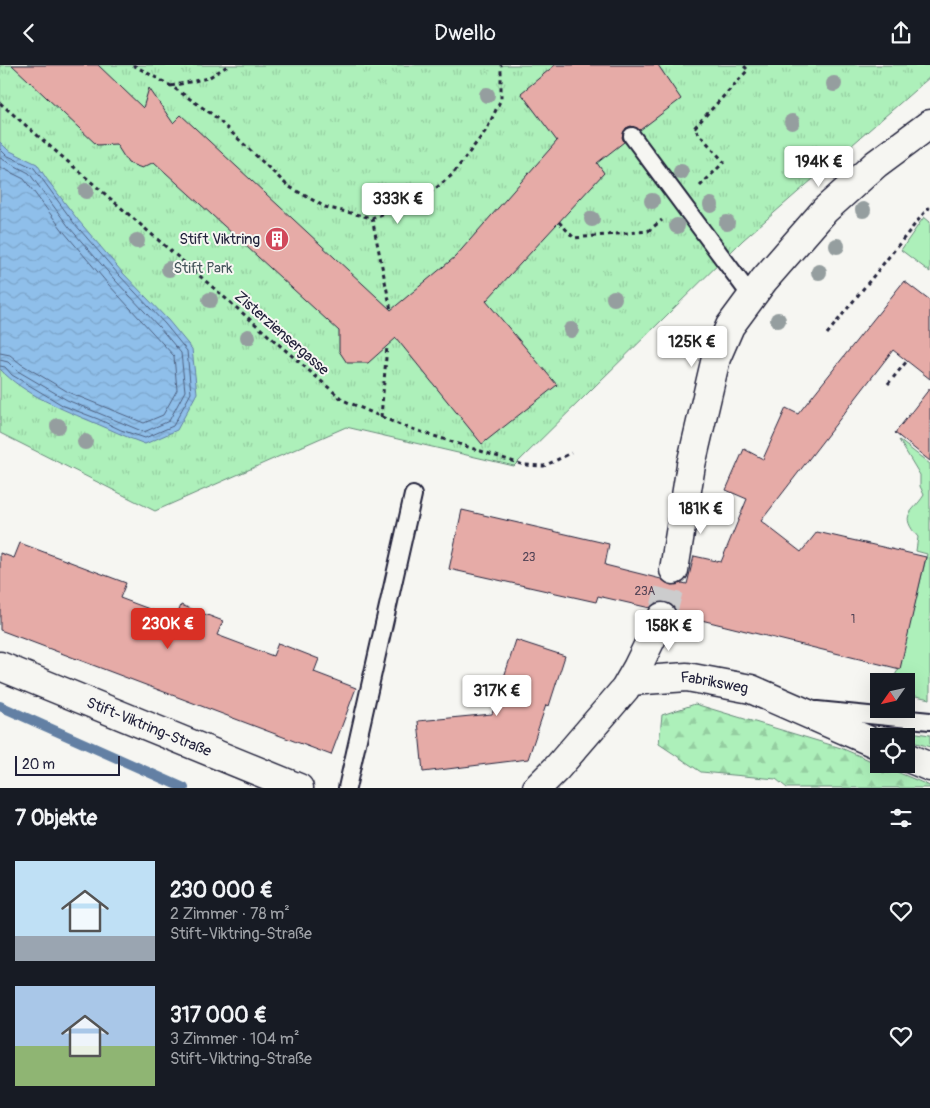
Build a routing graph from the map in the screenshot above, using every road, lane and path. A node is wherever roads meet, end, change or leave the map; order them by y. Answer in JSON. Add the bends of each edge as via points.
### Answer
{"nodes":[{"id":1,"x":133,"y":65,"type":"edge"},
{"id":2,"x":228,"y":65,"type":"edge"},
{"id":3,"x":501,"y":65,"type":"edge"},
{"id":4,"x":743,"y":65,"type":"edge"},
{"id":5,"x":171,"y":86,"type":"junction"},
{"id":6,"x":0,"y":103,"type":"edge"},
{"id":7,"x":930,"y":124,"type":"edge"},
{"id":8,"x":632,"y":136,"type":"dead end"},
{"id":9,"x":682,"y":204,"type":"junction"},
{"id":10,"x":930,"y":209,"type":"edge"},
{"id":11,"x":372,"y":218,"type":"junction"},
{"id":12,"x":559,"y":222,"type":"dead end"},
{"id":13,"x":751,"y":296,"type":"junction"},
{"id":14,"x":392,"y":310,"type":"dead end"},
{"id":15,"x":827,"y":334,"type":"dead end"},
{"id":16,"x":387,"y":346,"type":"dead end"},
{"id":17,"x":907,"y":361,"type":"dead end"},
{"id":18,"x":888,"y":384,"type":"dead end"},
{"id":19,"x":381,"y":417,"type":"junction"},
{"id":20,"x":571,"y":453,"type":"dead end"},
{"id":21,"x":413,"y":495,"type":"dead end"},
{"id":22,"x":674,"y":570,"type":"tunnel mouth"},
{"id":23,"x":662,"y":617,"type":"tunnel mouth"},
{"id":24,"x":0,"y":666,"type":"edge"},
{"id":25,"x":634,"y":675,"type":"junction"},
{"id":26,"x":795,"y":707,"type":"junction"},
{"id":27,"x":930,"y":721,"type":"edge"},
{"id":28,"x":870,"y":741,"type":"edge"},
{"id":29,"x":915,"y":761,"type":"edge"},
{"id":30,"x":930,"y":767,"type":"edge"},
{"id":31,"x":299,"y":788,"type":"edge"},
{"id":32,"x":347,"y":788,"type":"edge"},
{"id":33,"x":537,"y":788,"type":"edge"}],
"edges":[{"from":1,"to":5,"type":"path"},
{"from":2,"to":5,"type":"path","via":[[208,78]]},
{"from":3,"to":11,"type":"path","via":[[501,99],[487,129],[452,175],[425,197]]},
{"from":4,"to":9,"type":"path","via":[[748,70],[694,128],[724,162]]},
{"from":5,"to":11,"type":"path","via":[[212,114],[288,187],[325,207]]},
{"from":6,"to":19,"type":"path","name":"Zisterziensergasse","via":[[343,400]]},
{"from":7,"to":13,"type":"street","via":[[876,164],[825,211]]},
{"from":8,"to":9,"type":"lane"},
{"from":9,"to":12,"type":"path","via":[[648,231],[574,238]]},
{"from":9,"to":13,"type":"lane"},
{"from":10,"to":15,"type":"path","via":[[928,207]]},
{"from":11,"to":14,"type":"path"},
{"from":13,"to":22,"type":"street","via":[[730,326],[716,358],[691,465]]},
{"from":16,"to":19,"type":"path"},
{"from":17,"to":18,"type":"path"},
{"from":19,"to":20,"type":"path","name":"Zisterziensergasse","via":[[524,465],[544,466]]},
{"from":21,"to":32,"type":"lane"},
{"from":23,"to":25,"type":"street"},
{"from":24,"to":31,"type":"street","name":"Stift-Viktring-Straße"},
{"from":25,"to":26,"type":"street","name":"Fabriksweg","via":[[687,677],[751,689]]},
{"from":25,"to":33,"type":"street","via":[[580,742]]},
{"from":26,"to":27,"type":"lane","name":"Fabriksweg"},
{"from":26,"to":28,"type":"street","name":"Fabriksweg"},
{"from":29,"to":30,"type":"street"}]}
